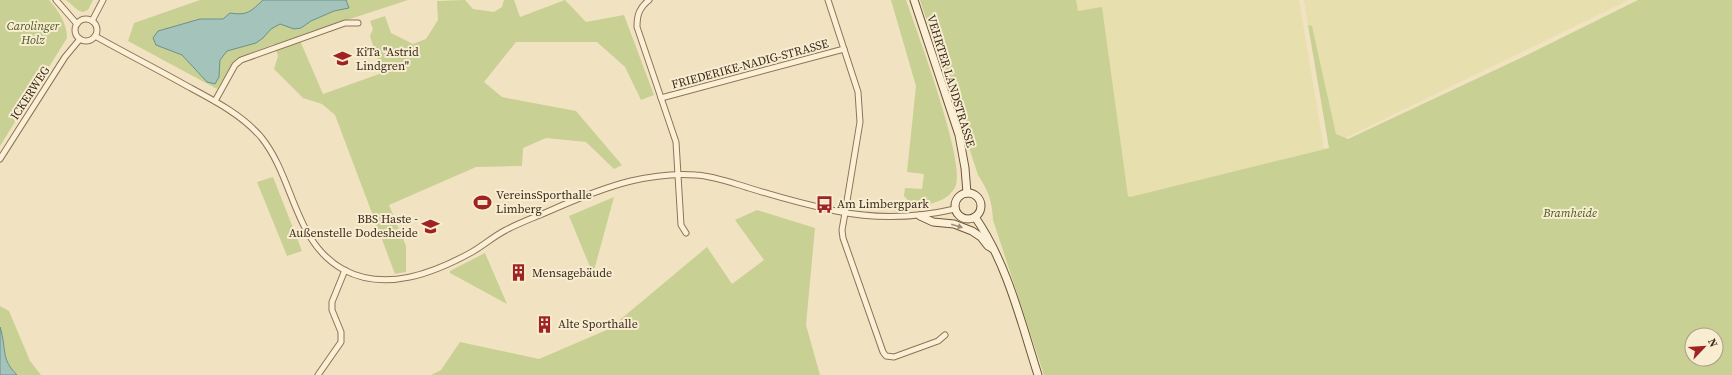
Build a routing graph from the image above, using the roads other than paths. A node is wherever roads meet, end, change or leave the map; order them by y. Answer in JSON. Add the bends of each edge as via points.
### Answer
{"nodes":[{"id":1,"x":56,"y":0,"type":"edge"},
{"id":2,"x":103,"y":0,"type":"edge"},
{"id":3,"x":649,"y":0,"type":"edge"},
{"id":4,"x":828,"y":0,"type":"edge"},
{"id":5,"x":914,"y":0,"type":"edge"},
{"id":6,"x":92,"y":21,"type":"junction"},
{"id":7,"x":358,"y":23,"type":"dead end"},
{"id":8,"x":77,"y":24,"type":"junction"},
{"id":9,"x":95,"y":36,"type":"junction"},
{"id":10,"x":80,"y":39,"type":"junction"},
{"id":11,"x":844,"y":49,"type":"junction"},
{"id":12,"x":661,"y":98,"type":"junction"},
{"id":13,"x":214,"y":101,"type":"junction"},
{"id":14,"x":0,"y":158,"type":"edge"},
{"id":15,"x":678,"y":174,"type":"junction"},
{"id":16,"x":967,"y":193,"type":"junction"},
{"id":17,"x":955,"y":209,"type":"junction"},
{"id":18,"x":844,"y":213,"type":"junction"},
{"id":19,"x":920,"y":216,"type":"junction"},
{"id":20,"x":975,"y":217,"type":"junction"},
{"id":21,"x":686,"y":233,"type":"dead end"},
{"id":22,"x":995,"y":250,"type":"junction"},
{"id":23,"x":345,"y":270,"type":"junction"},
{"id":24,"x":945,"y":335,"type":"dead end"},
{"id":25,"x":318,"y":375,"type":"edge"},
{"id":26,"x":1038,"y":375,"type":"edge"}],
"edges":[{"from":1,"to":8,"type":"street"},
{"from":2,"to":6,"type":"street"},
{"from":3,"to":12,"type":"street","via":[[641,7],[637,27]]},
{"from":4,"to":11,"type":"street"},
{"from":5,"to":16,"type":"main road","name":"VEHRTER LANDSTRASSE","via":[[959,135]]},
{"from":6,"to":8,"type":"street","via":[[83,20]]},
{"from":6,"to":9,"type":"street","via":[[97,28]]},
{"from":7,"to":13,"type":"street","via":[[345,23],[241,60],[235,65]]},
{"from":8,"to":10,"type":"street","via":[[75,31]]},
{"from":9,"to":10,"type":"street","via":[[87,41]]},
{"from":9,"to":13,"type":"street"},
{"from":10,"to":14,"type":"street","name":"ICKERWEG","via":[[65,57]]},
{"from":11,"to":12,"type":"street","name":"FRIEDERIKE-NADIG-STRASSE"},
{"from":11,"to":18,"type":"street","via":[[858,92],[860,122]]},
{"from":12,"to":15,"type":"street","via":[[676,142]]},
{"from":13,"to":23,"type":"street","via":[[246,122],[260,137],[283,173],[307,234],[317,248]]},
{"from":15,"to":18,"type":"street","via":[[718,179]]},
{"from":15,"to":21,"type":"street","via":[[682,225]]},
{"from":15,"to":23,"type":"street","via":[[631,181],[590,194],[507,229],[471,253],[410,278],[378,280]]},
{"from":16,"to":17,"type":"main road","via":[[957,199]]},
{"from":16,"to":20,"type":"main road","via":[[979,200],[980,211]]},
{"from":17,"to":19,"type":"street"},
{"from":17,"to":20,"type":"main road","via":[[962,217]]},
{"from":18,"to":19,"type":"street"},
{"from":18,"to":24,"type":"street","via":[[843,238],[886,356],[894,357],[938,341]]},
{"from":19,"to":22,"type":"main road","one_way":true,"via":[[933,222],[954,224],[972,231]]},
{"from":20,"to":22,"type":"main road"},
{"from":22,"to":26,"type":"main road"},
{"from":23,"to":25,"type":"street","via":[[332,302],[332,310],[341,332],[341,342]]}]}
